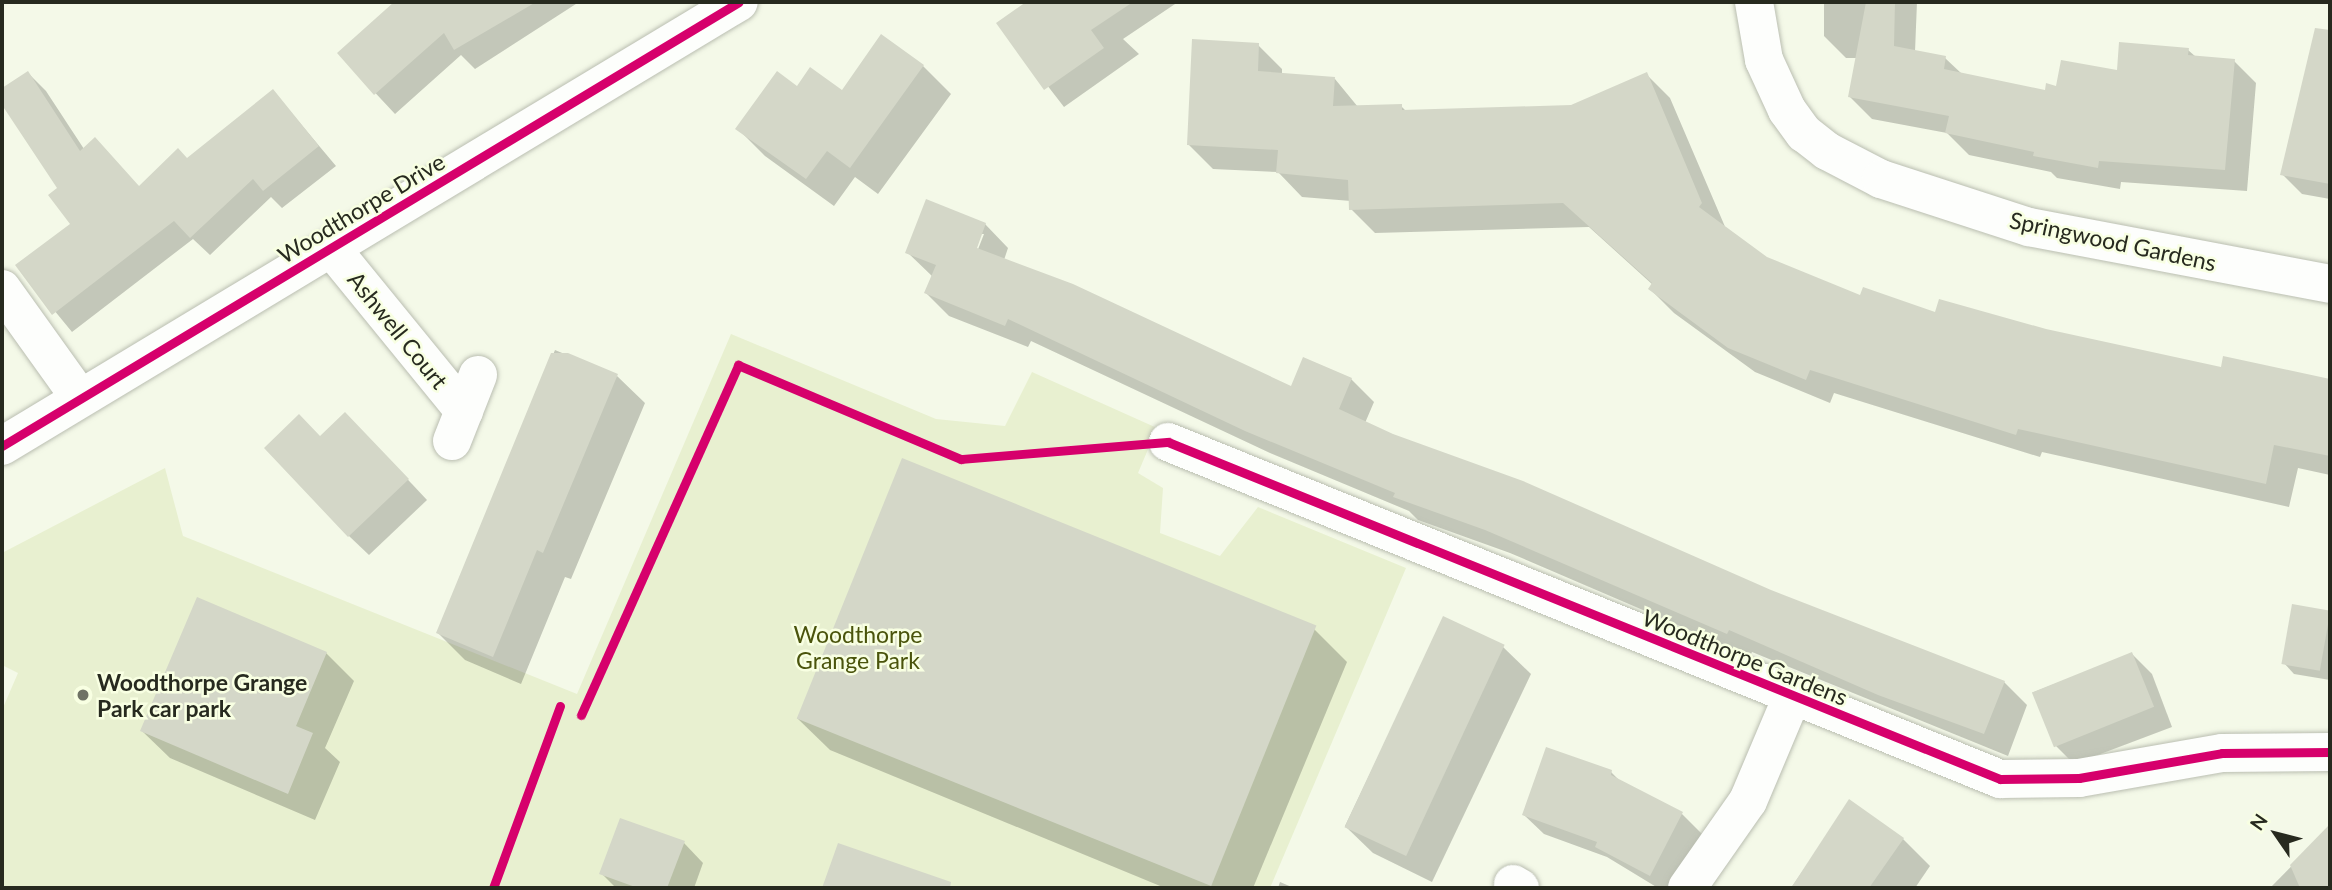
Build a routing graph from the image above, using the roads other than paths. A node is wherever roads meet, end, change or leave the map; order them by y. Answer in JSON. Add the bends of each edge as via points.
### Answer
{"nodes":[{"id":1,"x":739,"y":2,"type":"edge"},
{"id":2,"x":1754,"y":2,"type":"edge"},
{"id":3,"x":332,"y":249,"type":"junction"},
{"id":4,"x":2330,"y":284,"type":"edge"},
{"id":5,"x":2,"y":289,"type":"edge"},
{"id":6,"x":478,"y":375,"type":"dead end"},
{"id":7,"x":80,"y":398,"type":"junction"},
{"id":8,"x":1168,"y":442,"type":"dead end"},
{"id":9,"x":2,"y":446,"type":"edge"},
{"id":10,"x":1791,"y":697,"type":"junction"},
{"id":11,"x":2330,"y":752,"type":"edge"},
{"id":12,"x":1687,"y":888,"type":"edge"}],
"edges":[{"from":1,"to":3,"type":"street","name":"Woodthorpe Drive"},
{"from":2,"to":4,"type":"street","name":"Springwood Gardens","via":[[1764,60],[1787,110],[1804,133],[1827,151],[1881,179],[2029,227]]},
{"from":3,"to":6,"type":"street","name":"Ashwell Court","via":[[458,426]]},
{"from":3,"to":7,"type":"street","name":"Woodthorpe Drive"},
{"from":5,"to":7,"type":"street"},
{"from":7,"to":9,"type":"street","name":"Woodthorpe Drive"},
{"from":8,"to":10,"type":"street","name":"Woodthorpe Gardens"},
{"from":10,"to":11,"type":"street","name":"Woodthorpe Gardens","via":[[2000,779],[2079,778],[2222,753]]},
{"from":10,"to":12,"type":"street","name":"Woodthorpe Gardens","via":[[1748,801]]}]}
